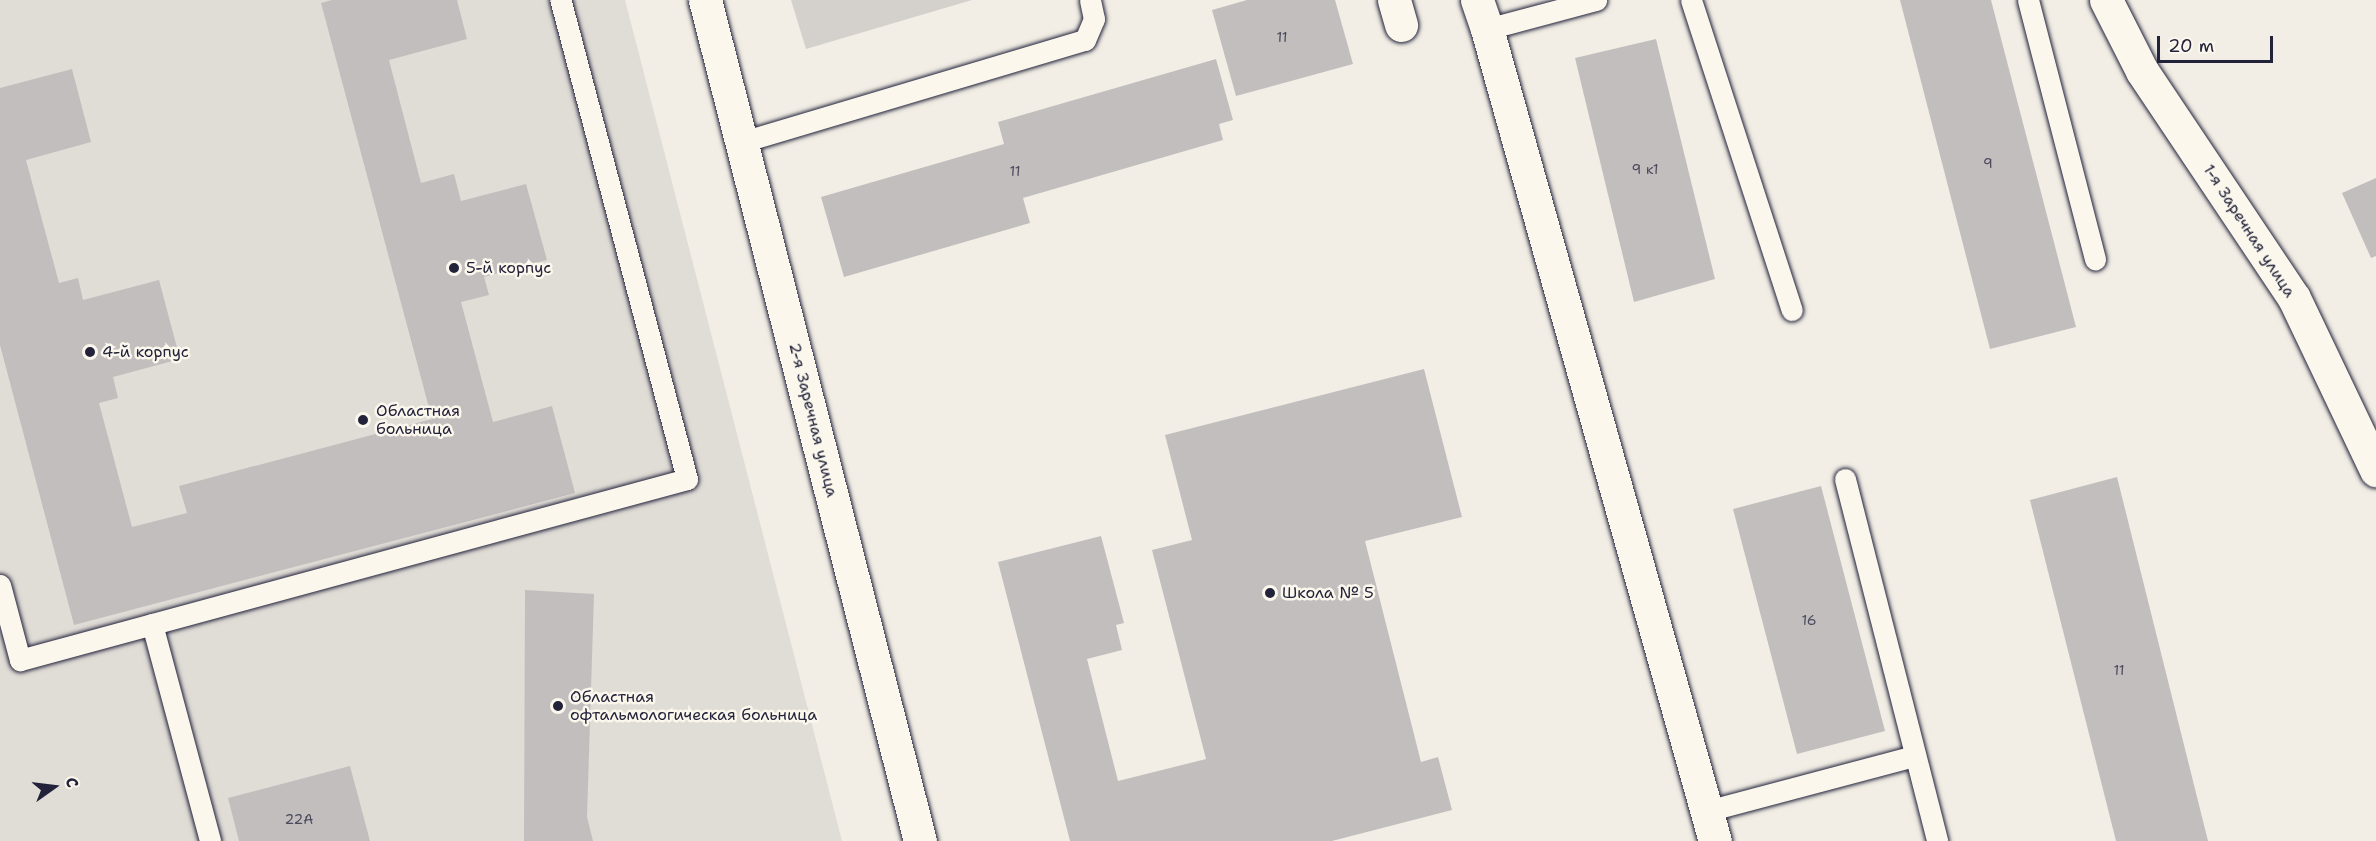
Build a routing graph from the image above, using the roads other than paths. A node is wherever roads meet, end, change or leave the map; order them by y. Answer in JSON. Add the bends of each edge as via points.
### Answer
{"nodes":[{"id":1,"x":560,"y":0,"type":"edge"},
{"id":2,"x":705,"y":0,"type":"edge"},
{"id":3,"x":1090,"y":0,"type":"edge"},
{"id":4,"x":1596,"y":0,"type":"edge"},
{"id":5,"x":1691,"y":0,"type":"edge"},
{"id":6,"x":2028,"y":0,"type":"edge"},
{"id":7,"x":2106,"y":0,"type":"edge"},
{"id":8,"x":1482,"y":14,"type":"edge"},
{"id":9,"x":742,"y":141,"type":"junction"},
{"id":10,"x":2095,"y":260,"type":"dead end"},
{"id":11,"x":1792,"y":310,"type":"dead end"},
{"id":12,"x":2376,"y":470,"type":"edge"},
{"id":13,"x":1845,"y":479,"type":"dead end"},
{"id":14,"x":0,"y":585,"type":"edge"},
{"id":15,"x":152,"y":624,"type":"junction"},
{"id":16,"x":1914,"y":756,"type":"junction"},
{"id":17,"x":1711,"y":826,"type":"edge"},
{"id":18,"x":210,"y":841,"type":"edge"},
{"id":19,"x":920,"y":841,"type":"edge"},
{"id":20,"x":1937,"y":841,"type":"edge"}],
"edges":[{"from":1,"to":15,"type":"lane","via":[[687,479]]},
{"from":2,"to":9,"type":"street","name":"2-я Заречная улица"},
{"from":3,"to":9,"type":"lane","via":[[1094,19],[1085,40]]},
{"from":4,"to":8,"type":"lane"},
{"from":5,"to":11,"type":"lane"},
{"from":6,"to":10,"type":"lane"},
{"from":7,"to":12,"type":"street","name":"1-я Заречная улица","via":[[2142,71],[2294,298]]},
{"from":8,"to":17,"type":"street"},
{"from":9,"to":19,"type":"street","name":"2-я Заречная улица"},
{"from":13,"to":16,"type":"lane"},
{"from":14,"to":15,"type":"lane","via":[[20,660]]},
{"from":15,"to":18,"type":"lane"},
{"from":16,"to":17,"type":"lane"},
{"from":16,"to":20,"type":"lane"}]}
